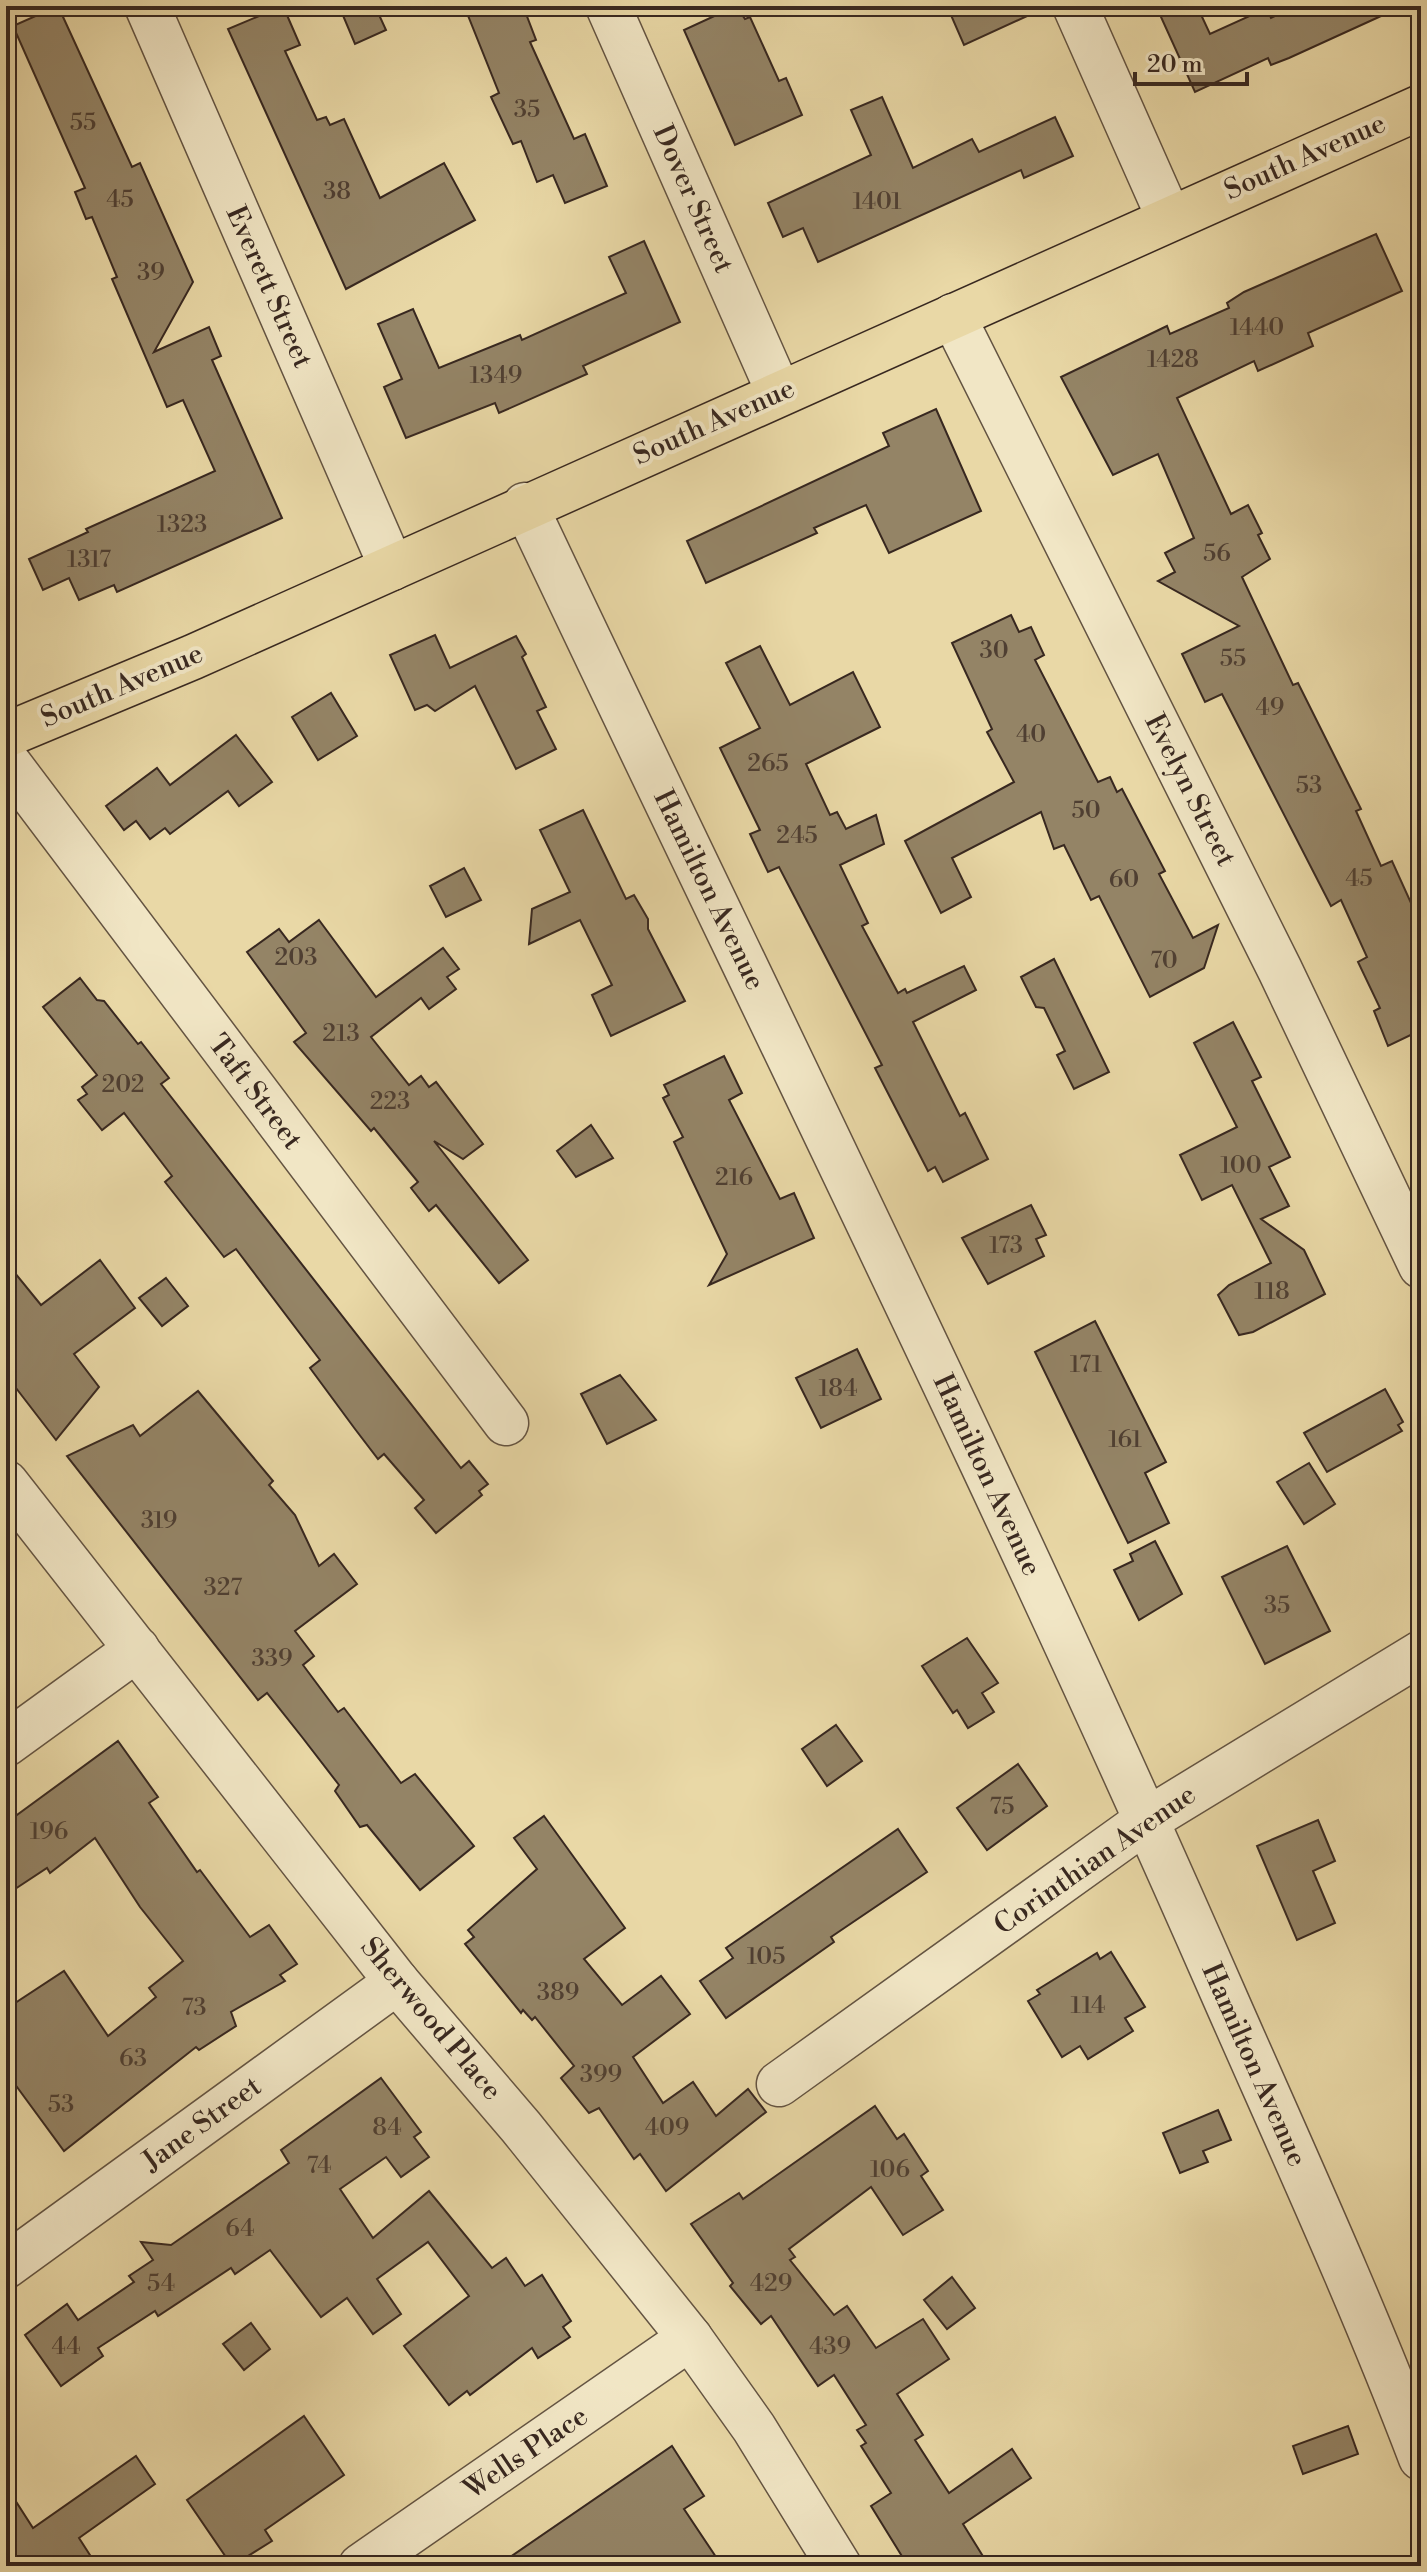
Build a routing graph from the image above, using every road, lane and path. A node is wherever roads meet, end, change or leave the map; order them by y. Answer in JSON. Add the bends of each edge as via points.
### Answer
{"nodes":[{"id":1,"x":147,"y":6,"type":"edge"},
{"id":2,"x":608,"y":6,"type":"edge"},
{"id":3,"x":1075,"y":6,"type":"edge"},
{"id":4,"x":1421,"y":107,"type":"edge"},
{"id":5,"x":1169,"y":218,"type":"junction"},
{"id":6,"x":953,"y":316,"type":"junction"},
{"id":7,"x":779,"y":393,"type":"junction"},
{"id":8,"x":525,"y":505,"type":"junction"},
{"id":9,"x":392,"y":568,"type":"junction"},
{"id":10,"x":6,"y":735,"type":"edge"},
{"id":11,"x":6,"y":760,"type":"edge"},
{"id":12,"x":1421,"y":1266,"type":"edge"},
{"id":13,"x":506,"y":1423,"type":"dead end"},
{"id":14,"x":6,"y":1483,"type":"edge"},
{"id":15,"x":137,"y":1649,"type":"junction"},
{"id":16,"x":1421,"y":1653,"type":"edge"},
{"id":17,"x":6,"y":1744,"type":"edge"},
{"id":18,"x":1147,"y":1820,"type":"junction"},
{"id":19,"x":397,"y":1982,"type":"junction"},
{"id":20,"x":779,"y":2084,"type":"dead end"},
{"id":21,"x":6,"y":2266,"type":"edge"},
{"id":22,"x":690,"y":2338,"type":"junction"},
{"id":23,"x":1419,"y":2447,"type":"edge"},
{"id":24,"x":361,"y":2566,"type":"edge"},
{"id":25,"x":839,"y":2566,"type":"edge"}],
"edges":[{"from":1,"to":9,"type":"street","name":"Everett Street"},
{"from":2,"to":7,"type":"street","name":"Dover Street"},
{"from":3,"to":5,"type":"street"},
{"from":4,"to":5,"type":"main road","name":"South Avenue"},
{"from":5,"to":6,"type":"main road","name":"South Avenue"},
{"from":6,"to":7,"type":"main road","name":"South Avenue"},
{"from":6,"to":12,"type":"street","name":"Evelyn Street","via":[[1280,970]]},
{"from":7,"to":8,"type":"main road","name":"South Avenue"},
{"from":8,"to":9,"type":"main road","name":"South Avenue"},
{"from":8,"to":18,"type":"street","name":"Hamilton Avenue"},
{"from":9,"to":10,"type":"main road","name":"South Avenue"},
{"from":11,"to":13,"type":"street","name":"Taft Street"},
{"from":14,"to":15,"type":"street","name":"Sherwood Place"},
{"from":15,"to":17,"type":"street"},
{"from":15,"to":19,"type":"street","name":"Sherwood Place"},
{"from":16,"to":18,"type":"street","name":"Corinthian Avenue"},
{"from":18,"to":20,"type":"street","name":"Corinthian Avenue"},
{"from":18,"to":23,"type":"street","name":"Hamilton Avenue"},
{"from":19,"to":21,"type":"street","name":"Jane Street"},
{"from":19,"to":22,"type":"street","name":"Sherwood Place"},
{"from":22,"to":24,"type":"street","name":"Wells Place"},
{"from":22,"to":25,"type":"street","name":"Sherwood Place","via":[[754,2428]]}]}
